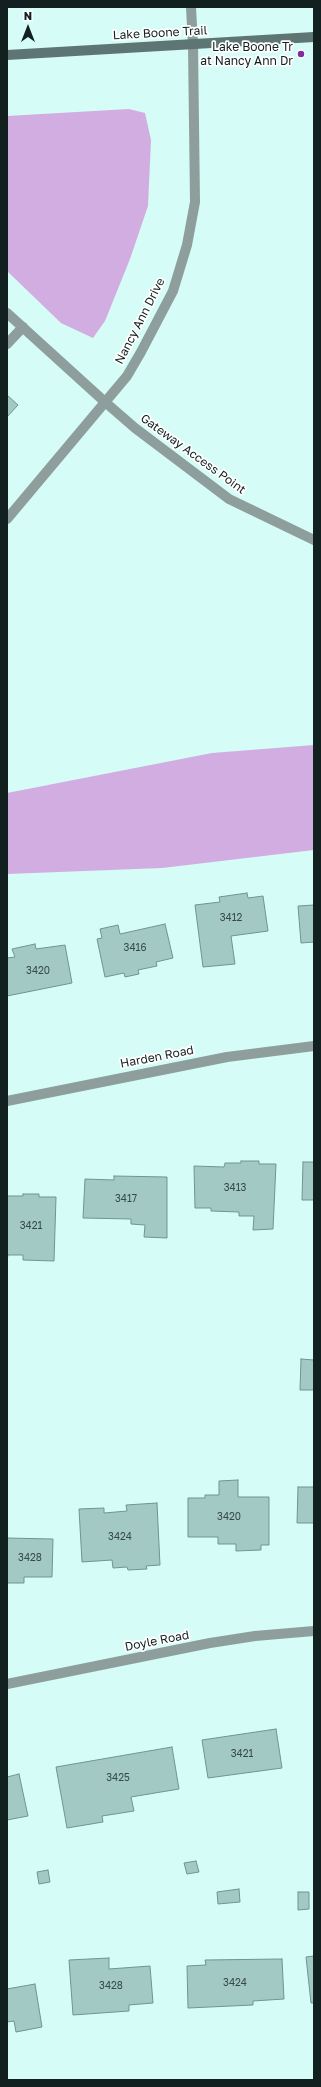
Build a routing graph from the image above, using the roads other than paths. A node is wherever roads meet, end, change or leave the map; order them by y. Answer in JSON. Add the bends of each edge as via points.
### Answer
{"nodes":[{"id":1,"x":191,"y":7,"type":"edge"},
{"id":2,"x":314,"y":37,"type":"edge"},
{"id":3,"x":193,"y":45,"type":"junction"},
{"id":4,"x":7,"y":55,"type":"edge"},
{"id":5,"x":7,"y":313,"type":"edge"},
{"id":6,"x":23,"y":327,"type":"junction"},
{"id":7,"x":7,"y":344,"type":"edge"},
{"id":8,"x":105,"y":402,"type":"junction"},
{"id":9,"x":7,"y":519,"type":"edge"},
{"id":10,"x":314,"y":540,"type":"edge"},
{"id":11,"x":314,"y":1046,"type":"edge"},
{"id":12,"x":7,"y":1100,"type":"edge"},
{"id":13,"x":314,"y":1631,"type":"edge"},
{"id":14,"x":7,"y":1684,"type":"edge"}],
"edges":[{"from":1,"to":3,"type":"street","name":"Nancy Ann Drive"},
{"from":2,"to":3,"type":"main road","name":"Lake Boone Trail"},
{"from":3,"to":4,"type":"main road","name":"Lake Boone Trail"},
{"from":3,"to":8,"type":"street","name":"Nancy Ann Drive","via":[[195,202],[187,245],[172,291],[141,352],[127,376]]},
{"from":5,"to":6,"type":"street","name":"Gateway Access Point"},
{"from":6,"to":7,"type":"street"},
{"from":6,"to":8,"type":"street","name":"Gateway Access Point"},
{"from":8,"to":9,"type":"street","name":"Nancy Ann Drive"},
{"from":8,"to":10,"type":"street","name":"Gateway Access Point","via":[[229,499]]},
{"from":11,"to":12,"type":"street","name":"Harden Road","via":[[227,1057]]},
{"from":13,"to":14,"type":"street","name":"Doyle Road","via":[[255,1636]]}]}
